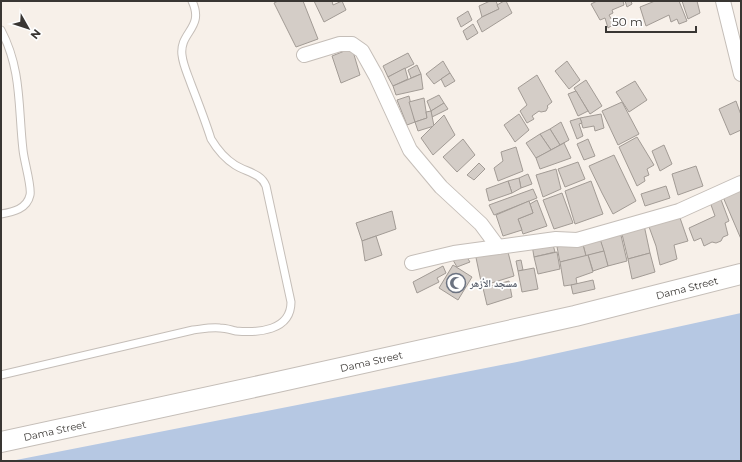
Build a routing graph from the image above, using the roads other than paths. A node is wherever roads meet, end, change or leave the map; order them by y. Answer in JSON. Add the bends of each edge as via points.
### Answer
{"nodes":[{"id":1,"x":192,"y":1,"type":"edge"},
{"id":2,"x":723,"y":1,"type":"edge"},
{"id":3,"x":1,"y":30,"type":"edge"},
{"id":4,"x":304,"y":55,"type":"dead end"},
{"id":5,"x":741,"y":74,"type":"edge"},
{"id":6,"x":741,"y":183,"type":"edge"},
{"id":7,"x":1,"y":214,"type":"edge"},
{"id":8,"x":498,"y":247,"type":"junction"},
{"id":9,"x":412,"y":264,"type":"dead end"},
{"id":10,"x":741,"y":274,"type":"edge"},
{"id":11,"x":1,"y":375,"type":"edge"},
{"id":12,"x":1,"y":442,"type":"edge"}],
"edges":[{"from":1,"to":11,"type":"lane","via":[[196,17],[182,47],[184,62],[216,147],[235,165],[260,177],[266,186],[291,302],[289,316],[280,325],[261,330],[193,330]]},
{"from":2,"to":5,"type":"street"},
{"from":3,"to":7,"type":"lane","via":[[8,45],[18,84],[23,150],[30,195],[21,208]]},
{"from":4,"to":8,"type":"street","via":[[340,44],[352,44],[362,51],[410,150],[441,187],[481,224]]},
{"from":6,"to":8,"type":"street","via":[[679,211],[577,240],[556,239]]},
{"from":8,"to":9,"type":"street","via":[[454,253]]},
{"from":10,"to":12,"type":"main road","name":"Dama Street","via":[[575,316]]}]}
